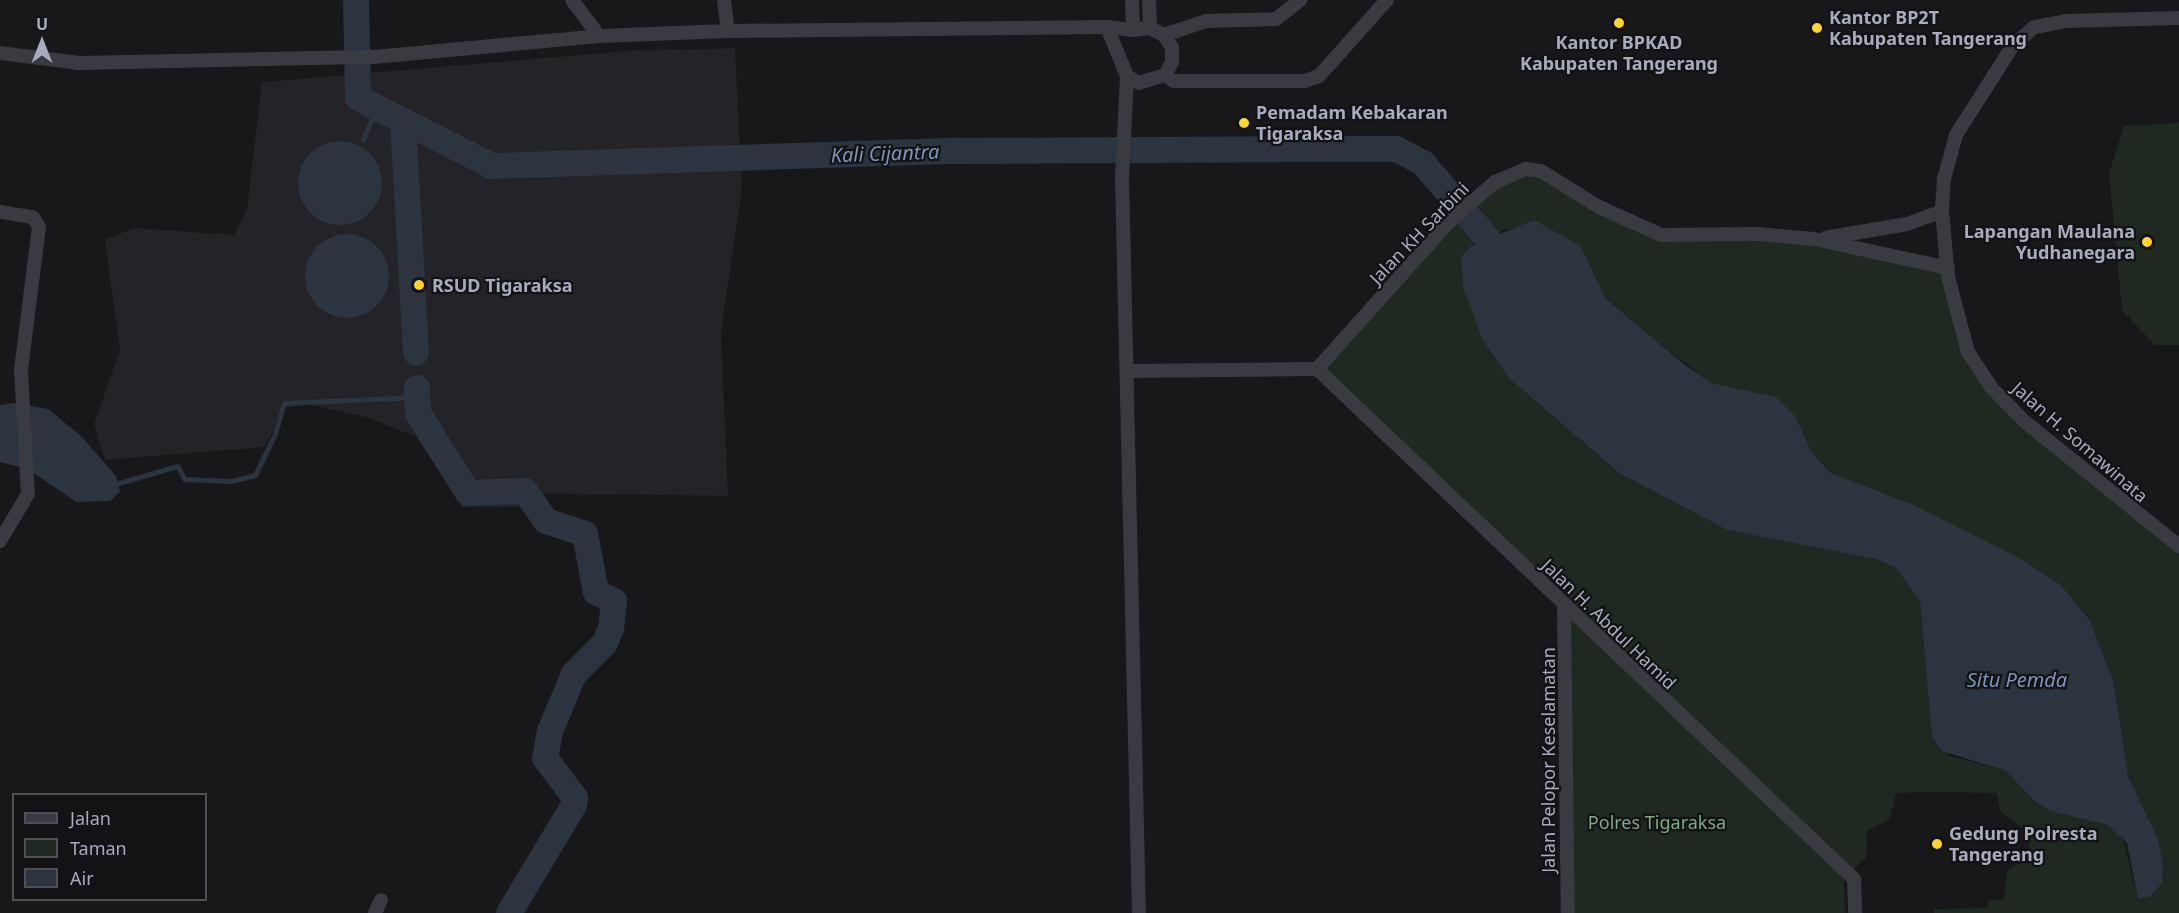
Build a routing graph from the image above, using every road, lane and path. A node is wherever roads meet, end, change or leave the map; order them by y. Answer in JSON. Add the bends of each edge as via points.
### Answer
{"nodes":[{"id":1,"x":572,"y":0,"type":"edge"},
{"id":2,"x":724,"y":0,"type":"edge"},
{"id":3,"x":1132,"y":0,"type":"edge"},
{"id":4,"x":1149,"y":0,"type":"edge"},
{"id":5,"x":1300,"y":0,"type":"edge"},
{"id":6,"x":1387,"y":0,"type":"edge"},
{"id":7,"x":2179,"y":18,"type":"edge"},
{"id":8,"x":1107,"y":27,"type":"junction"},
{"id":9,"x":1150,"y":28,"type":"junction"},
{"id":10,"x":1134,"y":30,"type":"junction"},
{"id":11,"x":728,"y":31,"type":"junction"},
{"id":12,"x":1164,"y":35,"type":"junction"},
{"id":13,"x":599,"y":36,"type":"junction"},
{"id":14,"x":0,"y":53,"type":"edge"},
{"id":15,"x":1165,"y":75,"type":"junction"},
{"id":16,"x":1127,"y":76,"type":"junction"},
{"id":17,"x":1942,"y":211,"type":"junction"},
{"id":18,"x":0,"y":212,"type":"edge"},
{"id":19,"x":1814,"y":240,"type":"junction"},
{"id":20,"x":1948,"y":268,"type":"junction"},
{"id":21,"x":1317,"y":369,"type":"junction"},
{"id":22,"x":1129,"y":371,"type":"junction"},
{"id":23,"x":0,"y":540,"type":"edge"},
{"id":24,"x":2179,"y":546,"type":"edge"},
{"id":25,"x":1564,"y":606,"type":"junction"},
{"id":26,"x":381,"y":900,"type":"dead end"},
{"id":27,"x":375,"y":913,"type":"edge"},
{"id":28,"x":1139,"y":913,"type":"edge"},
{"id":29,"x":1568,"y":913,"type":"edge"},
{"id":30,"x":1855,"y":913,"type":"edge"}],
"edges":[{"from":1,"to":13,"type":"street"},
{"from":2,"to":11,"type":"street"},
{"from":3,"to":10,"type":"street"},
{"from":4,"to":9,"type":"street"},
{"from":5,"to":12,"type":"street","via":[[1276,19],[1206,21]]},
{"from":6,"to":15,"type":"street","via":[[1319,76],[1305,81],[1173,81]]},
{"from":7,"to":17,"type":"street","name":"Jalan H. Somawinata","via":[[2066,21],[2034,27],[2012,47],[1956,135],[1944,178]]},
{"from":8,"to":10,"type":"street"},
{"from":8,"to":11,"type":"street"},
{"from":8,"to":16,"type":"street"},
{"from":9,"to":10,"type":"street"},
{"from":9,"to":12,"type":"street"},
{"from":11,"to":13,"type":"street"},
{"from":12,"to":15,"type":"street","via":[[1172,55]]},
{"from":13,"to":14,"type":"street","via":[[374,57],[79,63]]},
{"from":15,"to":16,"type":"street","via":[[1146,82]]},
{"from":16,"to":22,"type":"street","via":[[1122,166]]},
{"from":17,"to":19,"type":"street","name":"Jalan KH Sarbini","via":[[1907,224]]},
{"from":17,"to":20,"type":"street","name":"Jalan H. Somawinata"},
{"from":18,"to":23,"type":"street","via":[[33,217],[39,227],[21,370],[28,494]]},
{"from":19,"to":20,"type":"street","name":"Jalan KH Sarbini"},
{"from":19,"to":21,"type":"street","name":"Jalan KH Sarbini","via":[[1759,234],[1661,235],[1599,207],[1541,171],[1525,169],[1495,182],[1449,222]]},
{"from":20,"to":24,"type":"street","name":"Jalan H. Somawinata","via":[[1968,352],[1991,387],[2060,451]]},
{"from":21,"to":22,"type":"street"},
{"from":21,"to":25,"type":"street","name":"Jalan H. Abdul Hamid"},
{"from":22,"to":28,"type":"street"},
{"from":25,"to":29,"type":"street","name":"Jalan Pelopor Keselamatan"},
{"from":25,"to":30,"type":"street","name":"Jalan H. Abdul Hamid","via":[[1854,879]]},
{"from":26,"to":27,"type":"street"}]}
